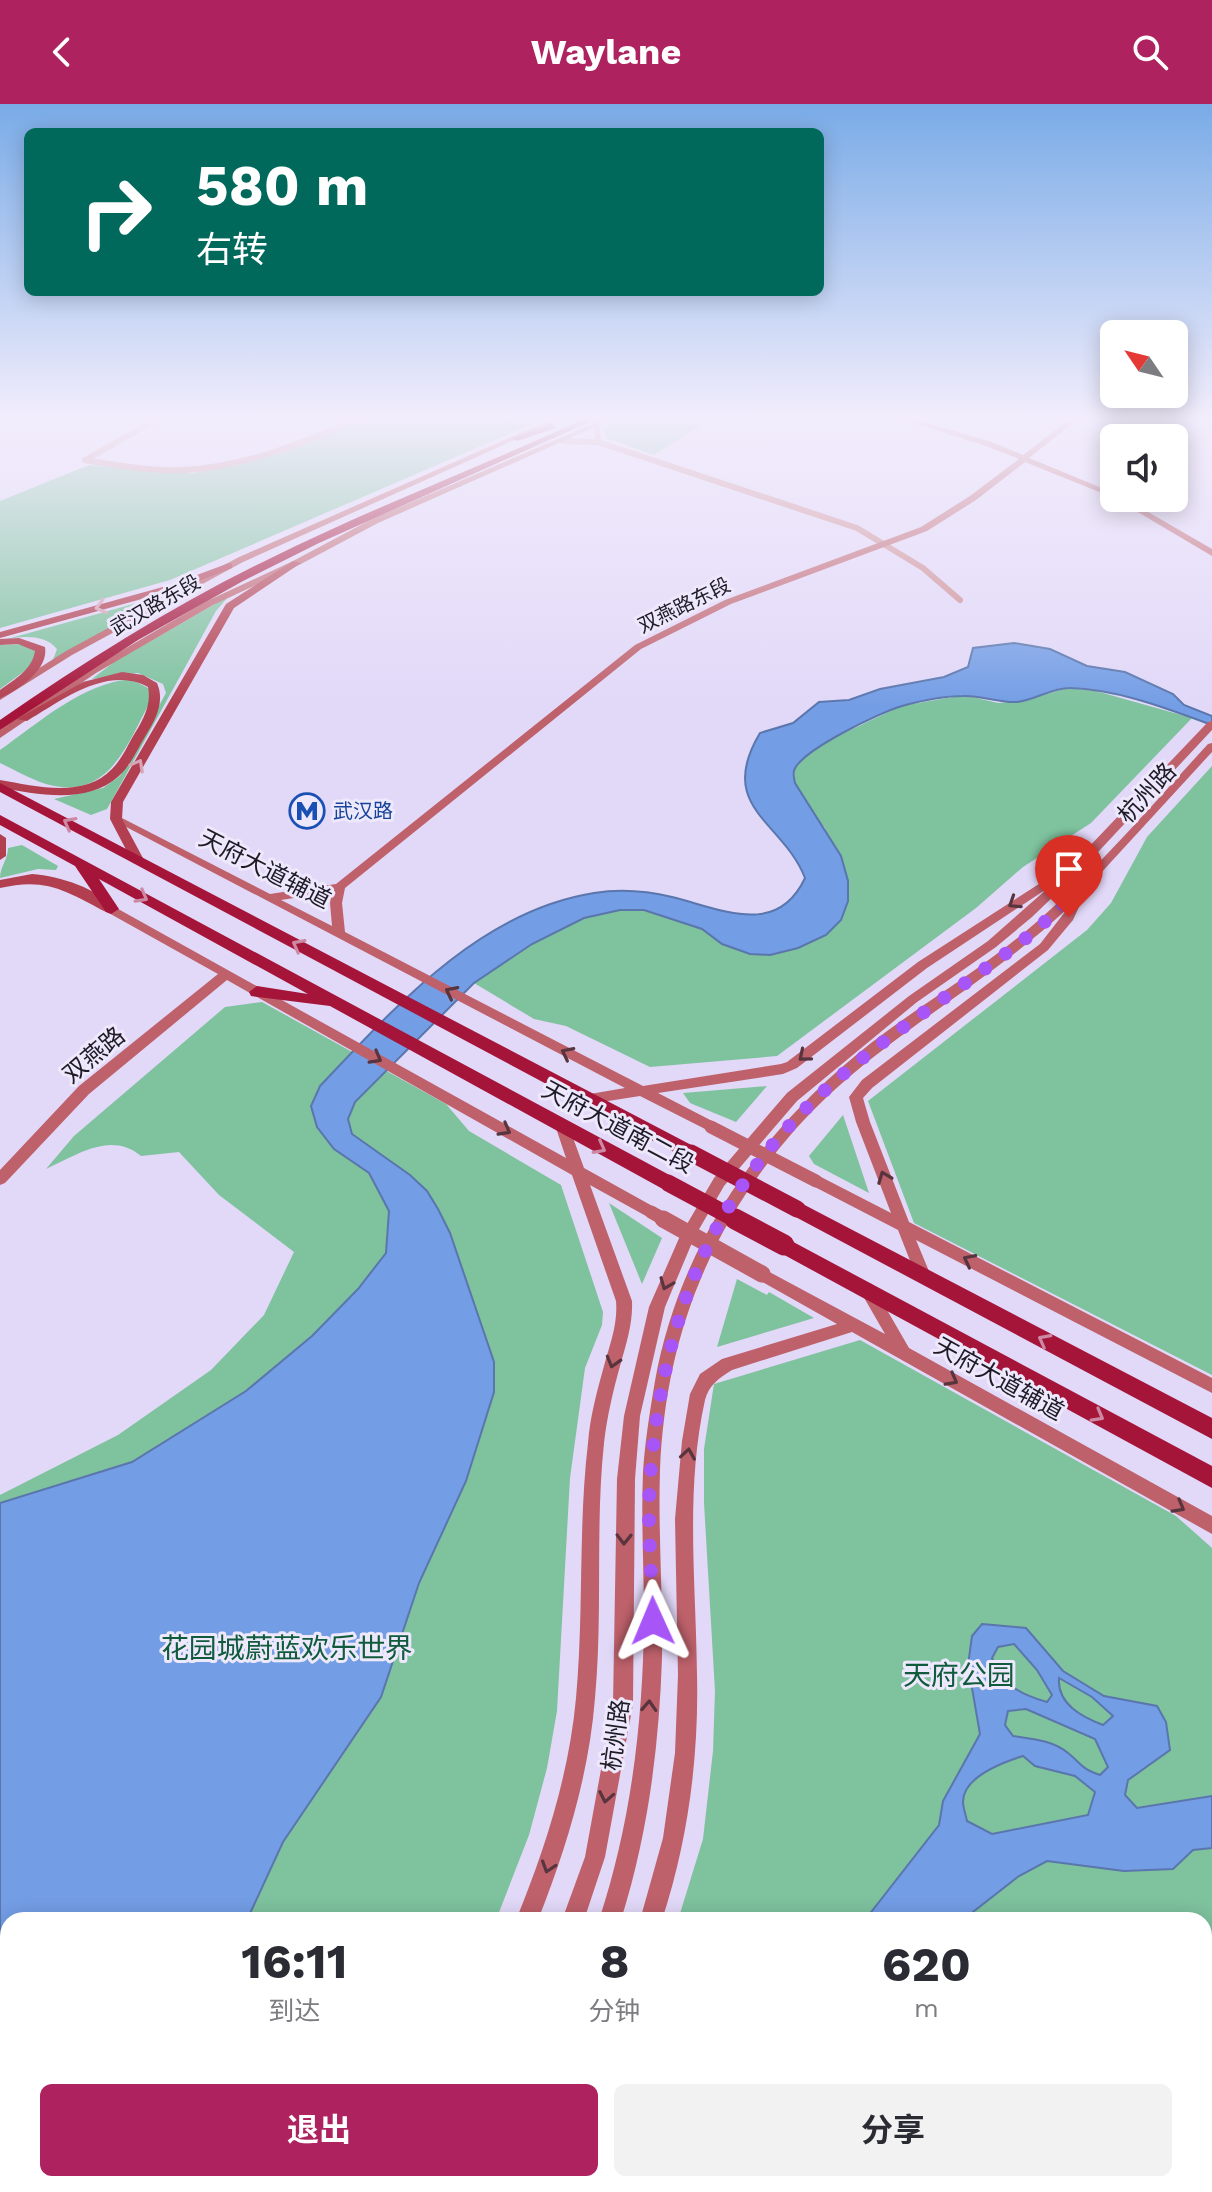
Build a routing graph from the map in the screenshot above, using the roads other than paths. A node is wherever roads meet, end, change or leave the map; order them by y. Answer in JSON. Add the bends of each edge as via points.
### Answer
{"nodes":[{"id":1,"x":342,"y":512,"type":"edge"},
{"id":2,"x":363,"y":512,"type":"edge"},
{"id":3,"x":380,"y":512,"type":"edge"},
{"id":4,"x":395,"y":512,"type":"edge"},
{"id":5,"x":818,"y":512,"type":"edge"},
{"id":6,"x":951,"y":512,"type":"edge"},
{"id":7,"x":1146,"y":512,"type":"edge"},
{"id":8,"x":1152,"y":512,"type":"edge"},
{"id":9,"x":887,"y":545,"type":"junction"},
{"id":10,"x":1212,"y":550,"type":"edge"},
{"id":11,"x":296,"y":563,"type":"junction"},
{"id":12,"x":229,"y":566,"type":"junction"},
{"id":13,"x":960,"y":600,"type":"dead end"},
{"id":14,"x":0,"y":635,"type":"edge"},
{"id":15,"x":0,"y":642,"type":"edge"},
{"id":16,"x":0,"y":696,"type":"edge"},
{"id":17,"x":0,"y":712,"type":"edge"},
{"id":18,"x":23,"y":719,"type":"junction"},
{"id":19,"x":0,"y":726,"type":"edge"},
{"id":20,"x":1209,"y":734,"type":"edge"},
{"id":21,"x":0,"y":735,"type":"edge"},
{"id":22,"x":0,"y":786,"type":"edge"},
{"id":23,"x":0,"y":819,"type":"edge"},
{"id":24,"x":116,"y":819,"type":"junction"},
{"id":25,"x":0,"y":838,"type":"edge"},
{"id":26,"x":0,"y":856,"type":"edge"},
{"id":27,"x":138,"y":860,"type":"junction"},
{"id":28,"x":80,"y":863,"type":"junction"},
{"id":29,"x":1081,"y":863,"type":"junction"},
{"id":30,"x":1087,"y":880,"type":"junction"},
{"id":31,"x":0,"y":884,"type":"edge"},
{"id":32,"x":339,"y":887,"type":"junction"},
{"id":33,"x":269,"y":898,"type":"junction"},
{"id":34,"x":111,"y":909,"type":"junction"},
{"id":35,"x":339,"y":935,"type":"junction"},
{"id":36,"x":226,"y":974,"type":"junction"},
{"id":37,"x":257,"y":992,"type":"junction"},
{"id":38,"x":340,"y":1005,"type":"junction"},
{"id":39,"x":640,"y":1090,"type":"junction"},
{"id":40,"x":589,"y":1099,"type":"junction"},
{"id":41,"x":563,"y":1128,"type":"junction"},
{"id":42,"x":579,"y":1172,"type":"junction"},
{"id":43,"x":0,"y":1179,"type":"edge"},
{"id":44,"x":903,"y":1226,"type":"junction"},
{"id":45,"x":923,"y":1276,"type":"junction"},
{"id":46,"x":867,"y":1288,"type":"junction"},
{"id":47,"x":854,"y":1325,"type":"junction"},
{"id":48,"x":904,"y":1353,"type":"junction"},
{"id":49,"x":1212,"y":1386,"type":"edge"},
{"id":50,"x":1212,"y":1429,"type":"edge"},
{"id":51,"x":1212,"y":1478,"type":"edge"},
{"id":52,"x":1212,"y":1525,"type":"edge"},
{"id":53,"x":530,"y":1912,"type":"edge"},
{"id":54,"x":576,"y":1912,"type":"edge"},
{"id":55,"x":612,"y":1912,"type":"edge"},
{"id":56,"x":653,"y":1912,"type":"edge"}],
"edges":[{"from":1,"to":12,"type":"main road"},
{"from":2,"to":17,"type":"highway","name":"武汉路东段","via":[[265,556],[105,642]]},
{"from":3,"to":19,"type":"highway","name":"武汉路东段","via":[[212,593],[127,641]]},
{"from":4,"to":11,"type":"main road"},
{"from":5,"to":9,"type":"street"},
{"from":6,"to":9,"type":"main road","name":"双燕路东段"},
{"from":7,"to":10,"type":"main road"},
{"from":8,"to":10,"type":"main road"},
{"from":9,"to":13,"type":"street"},
{"from":9,"to":32,"type":"main road","name":"双燕路东段","via":[[728,602],[638,647]]},
{"from":11,"to":18,"type":"main road","via":[[139,642]]},
{"from":24,"to":11,"type":"main road","one_way":true,"via":[[117,802],[230,606]]},
{"from":12,"to":14,"type":"main road","one_way":true},
{"from":12,"to":16,"type":"main road"},
{"from":15,"to":16,"type":"main road","via":[[27,642],[41,649],[30,671]]},
{"from":18,"to":21,"type":"main road"},
{"from":18,"to":22,"type":"main road","via":[[79,688],[113,677],[139,677],[156,692],[148,721],[122,765],[105,781],[62,792]]},
{"from":20,"to":29,"type":"main road","name":"杭州路"},
{"from":20,"to":30,"type":"main road","name":"杭州路"},
{"from":27,"to":22,"type":"highway","name":"天府大道南二段","one_way":true},
{"from":23,"to":28,"type":"highway","name":"天府大道南二段"},
{"from":24,"to":27,"type":"main road"},
{"from":24,"to":33,"type":"main road","name":"天府大道辅道"},
{"from":25,"to":26,"type":"main road"},
{"from":40,"to":27,"type":"highway","name":"天府大道南二段","one_way":true},
{"from":28,"to":34,"type":"highway"},
{"from":28,"to":38,"type":"highway","name":"天府大道南二段","one_way":true},
{"from":29,"to":39,"type":"main road","one_way":true,"via":[[1005,909],[792,1065]]},
{"from":29,"to":54,"type":"main road","name":"杭州路","one_way":true,"via":[[992,944],[913,999],[792,1097],[719,1182],[687,1236],[657,1307],[632,1416],[626,1479],[623,1704],[595,1857]]},
{"from":44,"to":30,"type":"main road","one_way":true,"via":[[856,1097],[1044,947],[1069,917]]},
{"from":55,"to":30,"type":"main road","name":"杭州路","one_way":true,"via":[[638,1804],[649,1713],[650,1484],[656,1422],[678,1316],[693,1274],[738,1191],[807,1108],[878,1046],[1028,936]]},
{"from":31,"to":34,"type":"main road","via":[[52,879]]},
{"from":32,"to":33,"type":"main road","name":"双燕路东段"},
{"from":32,"to":35,"type":"main road"},
{"from":33,"to":35,"type":"main road","name":"天府大道辅道"},
{"from":34,"to":36,"type":"main road"},
{"from":39,"to":35,"type":"main road","name":"天府大道辅道","one_way":true},
{"from":36,"to":37,"type":"main road"},
{"from":36,"to":43,"type":"main road","name":"双燕路","via":[[84,1090]]},
{"from":37,"to":38,"type":"highway"},
{"from":37,"to":42,"type":"main road","one_way":true},
{"from":38,"to":41,"type":"highway","name":"天府大道南二段"},
{"from":39,"to":40,"type":"main road"},
{"from":39,"to":44,"type":"main road","bridge":true},
{"from":40,"to":45,"type":"highway","name":"天府大道南二段","bridge":true},
{"from":41,"to":42,"type":"main road"},
{"from":41,"to":46,"type":"highway","name":"天府大道南二段","one_way":true,"bridge":true},
{"from":42,"to":47,"type":"main road","name":"天府大道辅道","bridge":true},
{"from":42,"to":53,"type":"main road","one_way":true,"via":[[625,1317],[599,1414],[581,1736],[563,1820]]},
{"from":44,"to":45,"type":"main road"},
{"from":49,"to":44,"type":"main road","one_way":true},
{"from":50,"to":45,"type":"highway","name":"天府大道南二段","one_way":true},
{"from":46,"to":48,"type":"main road"},
{"from":46,"to":51,"type":"highway","name":"天府大道南二段","one_way":true},
{"from":47,"to":48,"type":"main road","name":"天府大道辅道"},
{"from":56,"to":47,"type":"main road","one_way":true,"via":[[673,1836],[685,1754],[685,1476],[702,1386],[728,1364]]},
{"from":48,"to":52,"type":"main road","name":"天府大道辅道","one_way":true}]}
